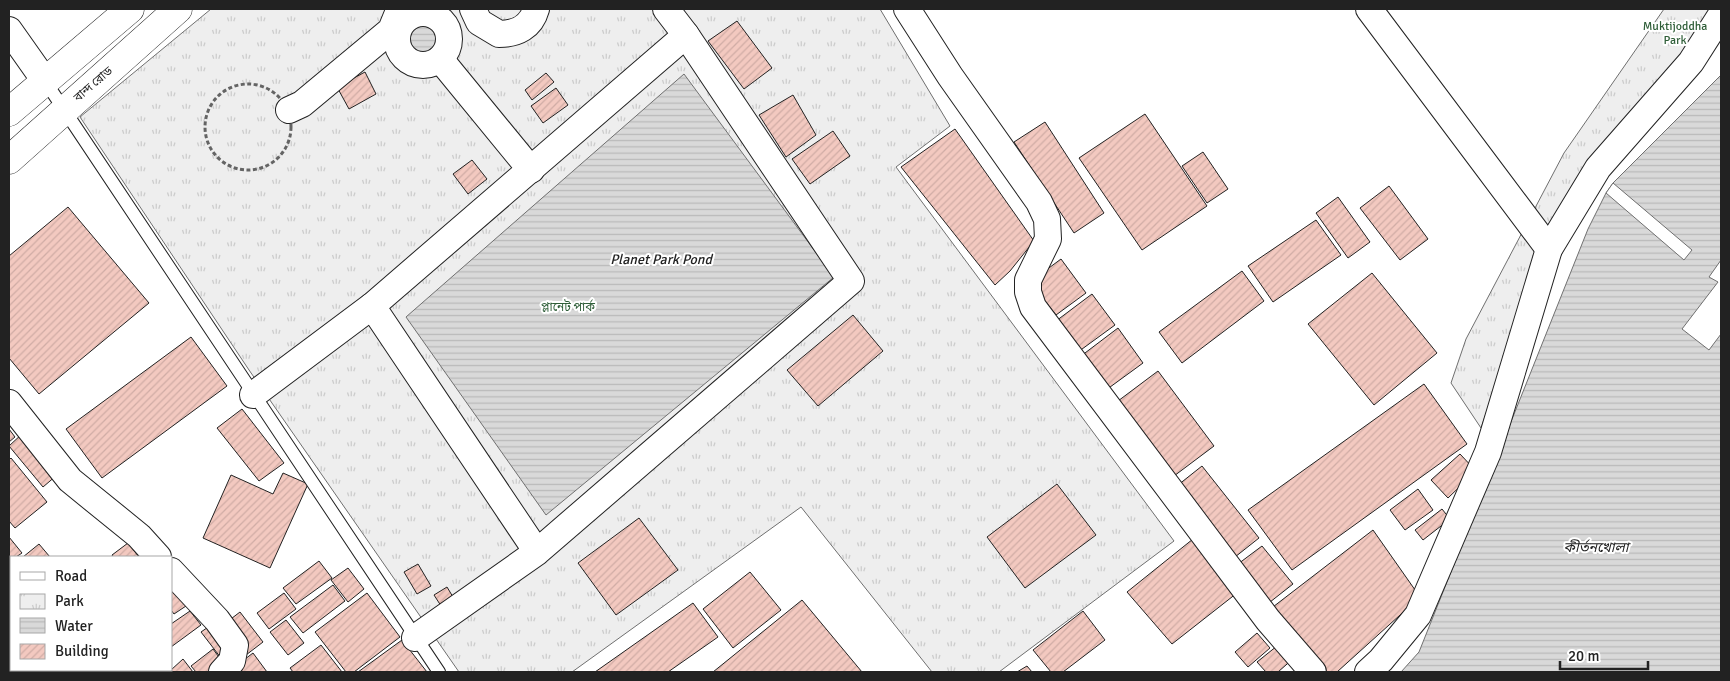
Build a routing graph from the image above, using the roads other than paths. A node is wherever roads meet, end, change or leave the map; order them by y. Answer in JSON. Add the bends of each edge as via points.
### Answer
{"nodes":[{"id":1,"x":130,"y":9,"type":"edge"},
{"id":2,"x":178,"y":9,"type":"edge"},
{"id":3,"x":473,"y":9,"type":"edge"},
{"id":4,"x":536,"y":9,"type":"edge"},
{"id":5,"x":666,"y":9,"type":"edge"},
{"id":6,"x":907,"y":9,"type":"edge"},
{"id":7,"x":1369,"y":9,"type":"edge"},
{"id":8,"x":1721,"y":15,"type":"edge"},
{"id":9,"x":403,"y":18,"type":"edge"},
{"id":10,"x":9,"y":30,"type":"edge"},
{"id":11,"x":686,"y":35,"type":"junction"},
{"id":12,"x":440,"y":58,"type":"junction"},
{"id":13,"x":44,"y":81,"type":"junction"},
{"id":14,"x":289,"y":110,"type":"road end"},
{"id":15,"x":62,"y":111,"type":"junction"},
{"id":16,"x":9,"y":112,"type":"edge"},
{"id":17,"x":9,"y":160,"type":"edge"},
{"id":18,"x":530,"y":170,"type":"junction"},
{"id":19,"x":1549,"y":249,"type":"junction"},
{"id":20,"x":372,"y":306,"type":"junction"},
{"id":21,"x":252,"y":395,"type":"junction"},
{"id":22,"x":9,"y":403,"type":"edge"},
{"id":23,"x":537,"y":552,"type":"junction"},
{"id":24,"x":157,"y":556,"type":"edge"},
{"id":25,"x":172,"y":572,"type":"edge"},
{"id":26,"x":415,"y":638,"type":"junction"},
{"id":27,"x":222,"y":672,"type":"edge"},
{"id":28,"x":439,"y":672,"type":"edge"},
{"id":29,"x":1313,"y":672,"type":"edge"},
{"id":30,"x":1368,"y":672,"type":"edge"}],
"edges":[{"from":1,"to":13,"type":"highway"},
{"from":2,"to":15,"type":"highway","name":"বান্দ রোড"},
{"from":3,"to":4,"type":"street","via":[[479,22],[488,29],[498,34],[510,34],[528,24]]},
{"from":5,"to":11,"type":"street"},
{"from":6,"to":29,"type":"street","via":[[1039,202],[1047,219],[1048,238],[1028,280],[1033,308],[1268,620]]},
{"from":7,"to":19,"type":"street"},
{"from":8,"to":19,"type":"street","via":[[1691,62],[1598,168]]},
{"from":9,"to":12,"type":"street","via":[[398,47],[408,60],[423,65]]},
{"from":9,"to":12,"type":"street","via":[[432,14],[446,26],[449,44]]},
{"from":9,"to":14,"type":"street","via":[[302,104]]},
{"from":10,"to":13,"type":"street"},
{"from":11,"to":18,"type":"street"},
{"from":11,"to":23,"type":"street","via":[[851,281]]},
{"from":12,"to":18,"type":"street"},
{"from":13,"to":15,"type":"lane"},
{"from":13,"to":16,"type":"highway"},
{"from":15,"to":17,"type":"highway","name":"বান্দ রোড"},
{"from":15,"to":21,"type":"lane"},
{"from":18,"to":20,"type":"street"},
{"from":19,"to":30,"type":"street","via":[[1477,479],[1418,615]]},
{"from":20,"to":21,"type":"street"},
{"from":20,"to":23,"type":"street"},
{"from":21,"to":26,"type":"lane"},
{"from":22,"to":24,"type":"street","via":[[70,480],[139,536]]},
{"from":23,"to":26,"type":"street"},
{"from":25,"to":27,"type":"street","via":[[217,620],[235,645],[232,661]]},
{"from":26,"to":28,"type":"lane"}]}
